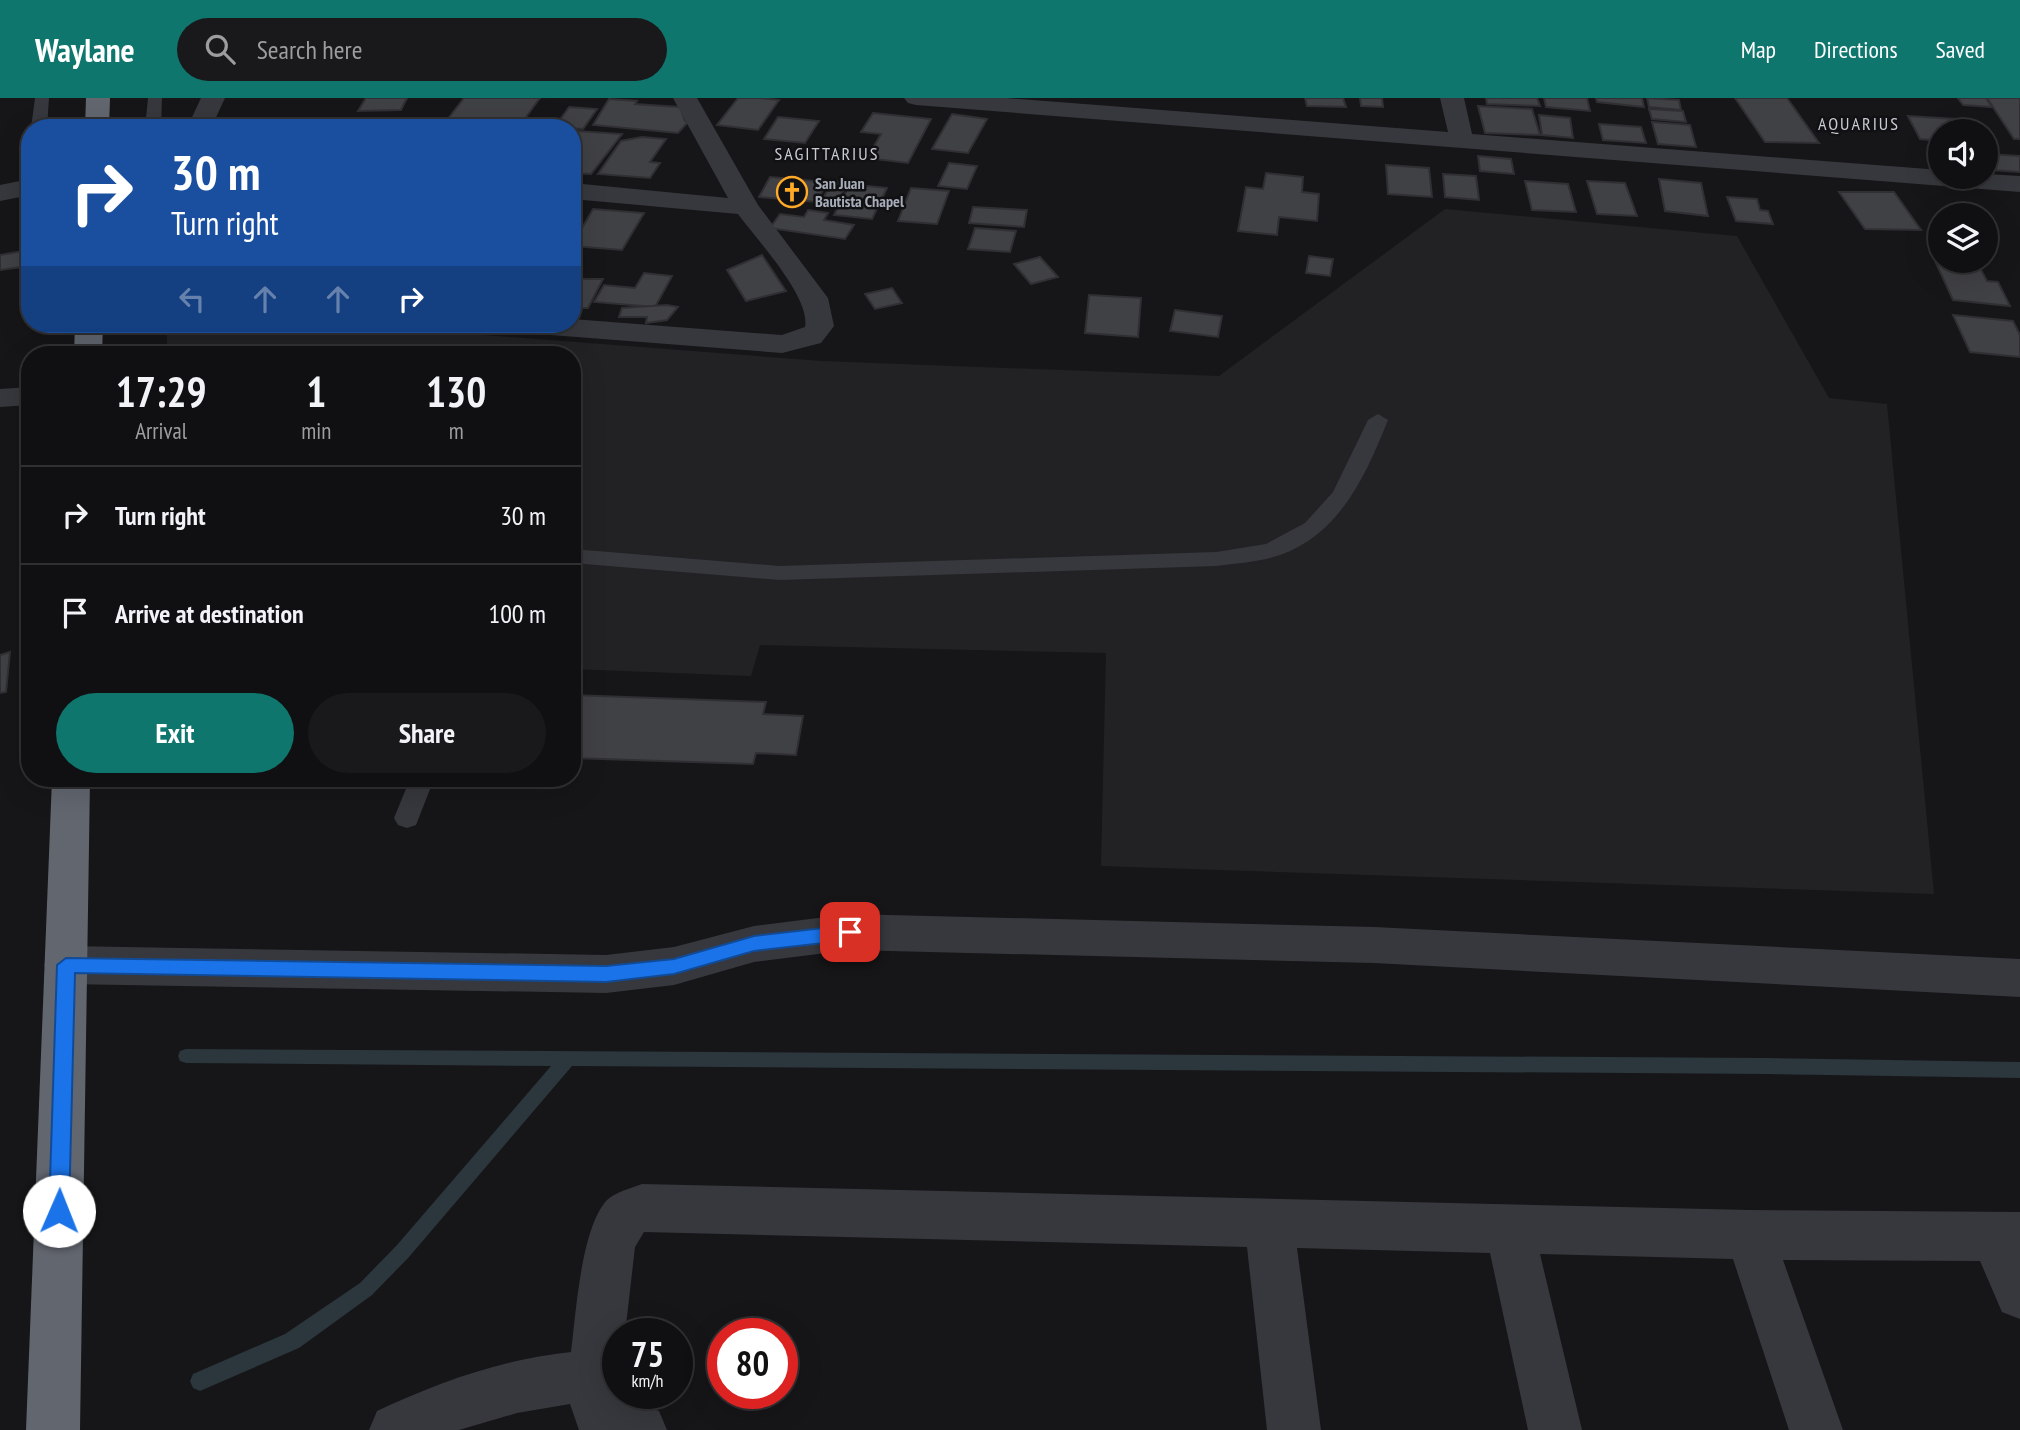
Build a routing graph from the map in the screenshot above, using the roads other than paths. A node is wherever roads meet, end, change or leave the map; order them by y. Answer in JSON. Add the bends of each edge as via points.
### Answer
{"nodes":[{"id":1,"x":42,"y":98,"type":"edge"},
{"id":2,"x":98,"y":98,"type":"edge"},
{"id":3,"x":155,"y":98,"type":"edge"},
{"id":4,"x":213,"y":98,"type":"edge"},
{"id":5,"x":685,"y":98,"type":"edge"},
{"id":6,"x":916,"y":98,"type":"edge"},
{"id":7,"x":1452,"y":98,"type":"edge"},
{"id":8,"x":1028,"y":102,"type":"edge"},
{"id":9,"x":40,"y":119,"type":"edge"},
{"id":10,"x":97,"y":119,"type":"edge"},
{"id":11,"x":154,"y":119,"type":"edge"},
{"id":12,"x":203,"y":119,"type":"edge"},
{"id":13,"x":1462,"y":142,"type":"junction"},
{"id":14,"x":2020,"y":184,"type":"edge"},
{"id":15,"x":21,"y":189,"type":"edge"},
{"id":16,"x":581,"y":192,"type":"edge"},
{"id":17,"x":0,"y":193,"type":"edge"},
{"id":18,"x":746,"y":207,"type":"junction"},
{"id":19,"x":581,"y":328,"type":"edge"},
{"id":20,"x":21,"y":397,"type":"edge"},
{"id":21,"x":0,"y":398,"type":"edge"},
{"id":22,"x":1378,"y":421,"type":"dead end"},
{"id":23,"x":581,"y":557,"type":"edge"},
{"id":24,"x":71,"y":787,"type":"edge"},
{"id":25,"x":419,"y":787,"type":"edge"},
{"id":26,"x":407,"y":818,"type":"dead end"},
{"id":27,"x":66,"y":965,"type":"junction"},
{"id":28,"x":2020,"y":978,"type":"edge"},
{"id":29,"x":1269,"y":1223,"type":"junction"},
{"id":30,"x":1509,"y":1228,"type":"junction"},
{"id":31,"x":1750,"y":1235,"type":"junction"},
{"id":32,"x":2007,"y":1236,"type":"edge"},
{"id":33,"x":2020,"y":1294,"type":"edge"},
{"id":34,"x":594,"y":1376,"type":"junction"},
{"id":35,"x":53,"y":1430,"type":"edge"},
{"id":36,"x":396,"y":1430,"type":"edge"},
{"id":37,"x":639,"y":1430,"type":"edge"},
{"id":38,"x":1294,"y":1430,"type":"edge"},
{"id":39,"x":1555,"y":1430,"type":"edge"},
{"id":40,"x":1816,"y":1430,"type":"edge"}],
"edges":[{"from":1,"to":9,"type":"lane"},
{"from":2,"to":10,"type":"highway"},
{"from":3,"to":11,"type":"lane"},
{"from":4,"to":12,"type":"street"},
{"from":5,"to":18,"type":"street"},
{"from":6,"to":8,"type":"street"},
{"from":7,"to":13,"type":"street"},
{"from":8,"to":13,"type":"street"},
{"from":13,"to":14,"type":"street"},
{"from":15,"to":17,"type":"street"},
{"from":16,"to":18,"type":"street"},
{"from":18,"to":19,"type":"street","via":[[814,298],[822,314],[821,326],[812,337],[782,344]]},
{"from":20,"to":21,"type":"street"},
{"from":22,"to":23,"type":"lane","via":[[1355,478],[1325,520],[1275,549],[1216,559],[779,573]]},
{"from":24,"to":27,"type":"highway"},
{"from":25,"to":26,"type":"lane"},
{"from":27,"to":28,"type":"street","via":[[606,974],[674,966],[754,944],[850,932],[1374,945]]},
{"from":27,"to":35,"type":"highway"},
{"from":29,"to":30,"type":"street"},
{"from":29,"to":34,"type":"street","via":[[642,1208],[625,1216],[611,1244]]},
{"from":29,"to":38,"type":"street"},
{"from":30,"to":31,"type":"street"},
{"from":30,"to":39,"type":"street"},
{"from":31,"to":32,"type":"street"},
{"from":31,"to":40,"type":"street"},
{"from":32,"to":33,"type":"street"},
{"from":34,"to":36,"type":"street","via":[[505,1388]]},
{"from":34,"to":37,"type":"street","via":[[592,1388],[599,1414]]}]}
